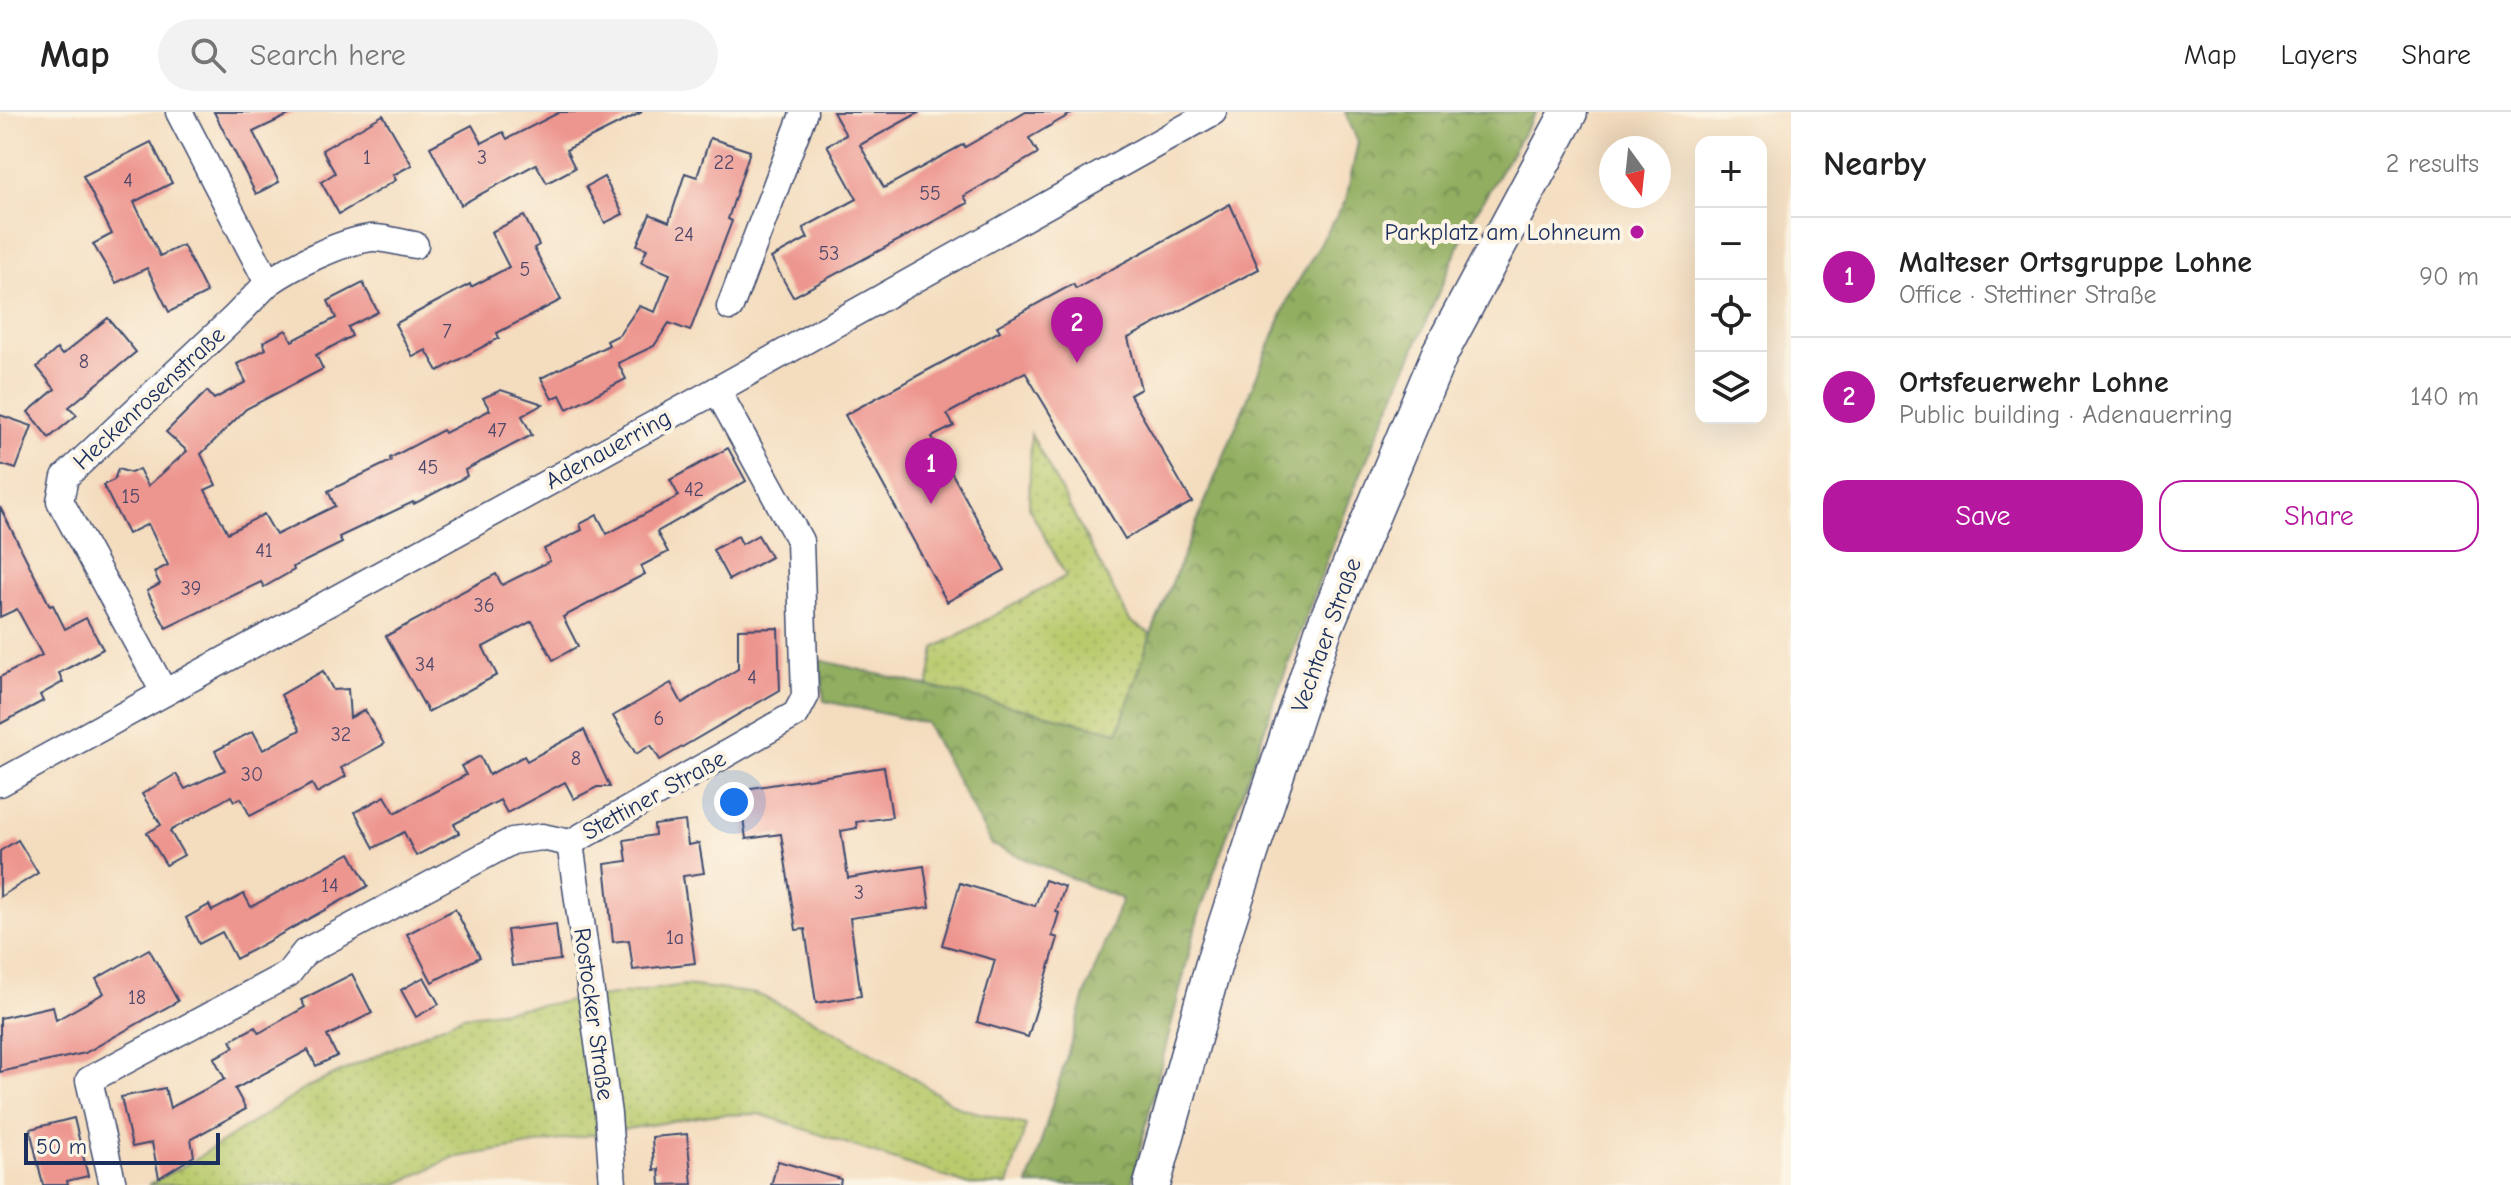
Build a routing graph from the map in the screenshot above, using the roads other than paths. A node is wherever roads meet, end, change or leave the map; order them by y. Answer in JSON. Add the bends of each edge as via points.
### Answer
{"nodes":[{"id":1,"x":179,"y":112,"type":"edge"},
{"id":2,"x":804,"y":112,"type":"edge"},
{"id":3,"x":1213,"y":112,"type":"edge"},
{"id":4,"x":1569,"y":112,"type":"edge"},
{"id":5,"x":415,"y":245,"type":"dead end"},
{"id":6,"x":268,"y":283,"type":"junction"},
{"id":7,"x":730,"y":307,"type":"dead end"},
{"id":8,"x":717,"y":390,"type":"junction"},
{"id":9,"x":164,"y":692,"type":"junction"},
{"id":10,"x":0,"y":783,"type":"edge"},
{"id":11,"x":570,"y":843,"type":"junction"},
{"id":12,"x":113,"y":1185,"type":"edge"},
{"id":13,"x":613,"y":1185,"type":"edge"},
{"id":14,"x":1152,"y":1185,"type":"edge"}],
"edges":[{"from":1,"to":6,"type":"street"},
{"from":2,"to":7,"type":"street"},
{"from":3,"to":8,"type":"street","name":"Adenauerring"},
{"from":4,"to":14,"type":"main road","name":"Vechtaer Straße","via":[[1440,353],[1323,631],[1216,956]]},
{"from":5,"to":6,"type":"street","name":"Heckenrosenstraße","via":[[373,238],[325,252]]},
{"from":6,"to":9,"type":"street","name":"Heckenrosenstraße","via":[[65,477],[60,501]]},
{"from":8,"to":9,"type":"street","name":"Adenauerring"},
{"from":8,"to":11,"type":"street","name":"Stettiner Straße","via":[[800,541],[805,697],[796,714]]},
{"from":9,"to":10,"type":"street","name":"Adenauerring"},
{"from":11,"to":12,"type":"street","name":"Stettiner Straße","via":[[542,837],[512,841],[305,952],[288,974],[89,1080]]},
{"from":11,"to":13,"type":"street","name":"Rostocker Straße"}]}
